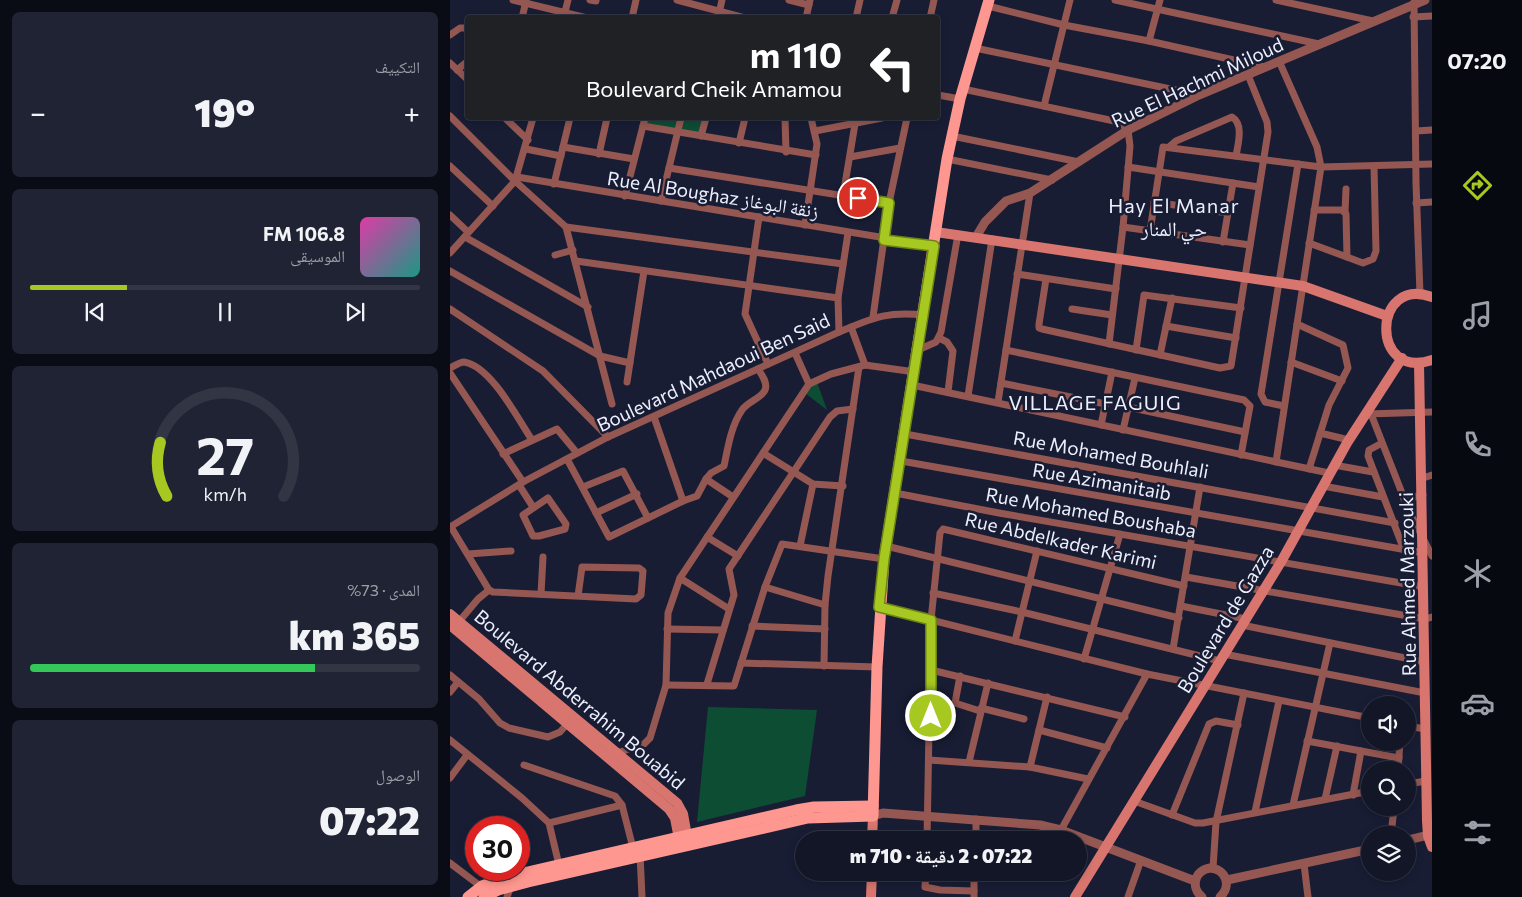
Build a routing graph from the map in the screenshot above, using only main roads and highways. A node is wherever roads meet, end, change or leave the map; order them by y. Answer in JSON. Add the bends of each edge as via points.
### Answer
{"nodes":[{"id":1,"x":988,"y":3,"type":"edge"},
{"id":2,"x":936,"y":232,"type":"junction"},
{"id":3,"x":1432,"y":297,"type":"edge"},
{"id":4,"x":1387,"y":316,"type":"junction"},
{"id":5,"x":1402,"y":358,"type":"junction"},
{"id":6,"x":1432,"y":360,"type":"edge"},
{"id":7,"x":1419,"y":363,"type":"junction"},
{"id":8,"x":1428,"y":476,"type":"edge"},
{"id":9,"x":1428,"y":554,"type":"edge"},
{"id":10,"x":450,"y":614,"type":"edge"},
{"id":11,"x":1428,"y":618,"type":"edge"},
{"id":12,"x":454,"y":624,"type":"edge"},
{"id":13,"x":1427,"y":689,"type":"edge"},
{"id":14,"x":1429,"y":714,"type":"edge"},
{"id":15,"x":571,"y":720,"type":"junction"},
{"id":16,"x":1428,"y":774,"type":"edge"},
{"id":17,"x":876,"y":812,"type":"junction"},
{"id":18,"x":1430,"y":820,"type":"edge"},
{"id":19,"x":873,"y":831,"type":"edge"},
{"id":20,"x":1430,"y":835,"type":"edge"},
{"id":21,"x":683,"y":841,"type":"junction"},
{"id":22,"x":1432,"y":847,"type":"edge"},
{"id":23,"x":638,"y":850,"type":"junction"},
{"id":24,"x":872,"y":881,"type":"edge"},
{"id":25,"x":509,"y":892,"type":"edge"},
{"id":26,"x":484,"y":893,"type":"edge"},
{"id":27,"x":468,"y":897,"type":"edge"},
{"id":28,"x":871,"y":897,"type":"edge"},
{"id":29,"x":1075,"y":897,"type":"edge"}],
"edges":[{"from":1,"to":2,"type":"main road","via":[[961,94]]},
{"from":2,"to":4,"type":"main road","via":[[1303,286]]},
{"from":2,"to":17,"type":"main road","via":[[879,607]]},
{"from":3,"to":4,"type":"main road","via":[[1420,294],[1400,300]]},
{"from":4,"to":5,"type":"main road","via":[[1387,339]]},
{"from":5,"to":7,"type":"main road"},
{"from":5,"to":29,"type":"main road","name":"Boulevard de Gazza","via":[[1369,414],[1349,440],[1281,562]]},
{"from":6,"to":7,"type":"main road"},
{"from":7,"to":8,"type":"main road","name":"Rue Ahmed Marzouki","via":[[1420,412]]},
{"from":8,"to":9,"type":"main road","name":"Rue Ahmed Marzouki","via":[[1423,495],[1423,539]]},
{"from":9,"to":11,"type":"main road","name":"Rue Ahmed Marzouki","via":[[1424,587]]},
{"from":10,"to":12,"type":"main road","name":"Boulevard Abderrahim Bouabid"},
{"from":11,"to":13,"type":"main road","name":"Rue Ahmed Marzouki"},
{"from":12,"to":15,"type":"main road","name":"Boulevard Abderrahim Bouabid"},
{"from":13,"to":14,"type":"main road","name":"Rue Ahmed Marzouki"},
{"from":14,"to":16,"type":"main road","name":"Rue Ahmed Marzouki","via":[[1425,729]]},
{"from":15,"to":21,"type":"main road","name":"Boulevard Abderrahim Bouabid","via":[[669,809]]},
{"from":15,"to":21,"type":"main road","name":"Boulevard Abderrahim Bouabid","via":[[677,803],[683,814]]},
{"from":16,"to":18,"type":"main road","name":"Rue Ahmed Marzouki"},
{"from":17,"to":19,"type":"main road"},
{"from":17,"to":21,"type":"main road","via":[[804,809]]},
{"from":18,"to":20,"type":"main road","name":"Rue Ahmed Marzouki"},
{"from":20,"to":22,"type":"main road","name":"Rue Ahmed Marzouki"},
{"from":21,"to":23,"type":"main road"},
{"from":23,"to":25,"type":"main road"},
{"from":23,"to":26,"type":"main road","via":[[501,879]]},
{"from":24,"to":28,"type":"main road"},
{"from":25,"to":26,"type":"main road"},
{"from":26,"to":27,"type":"main road"}]}
